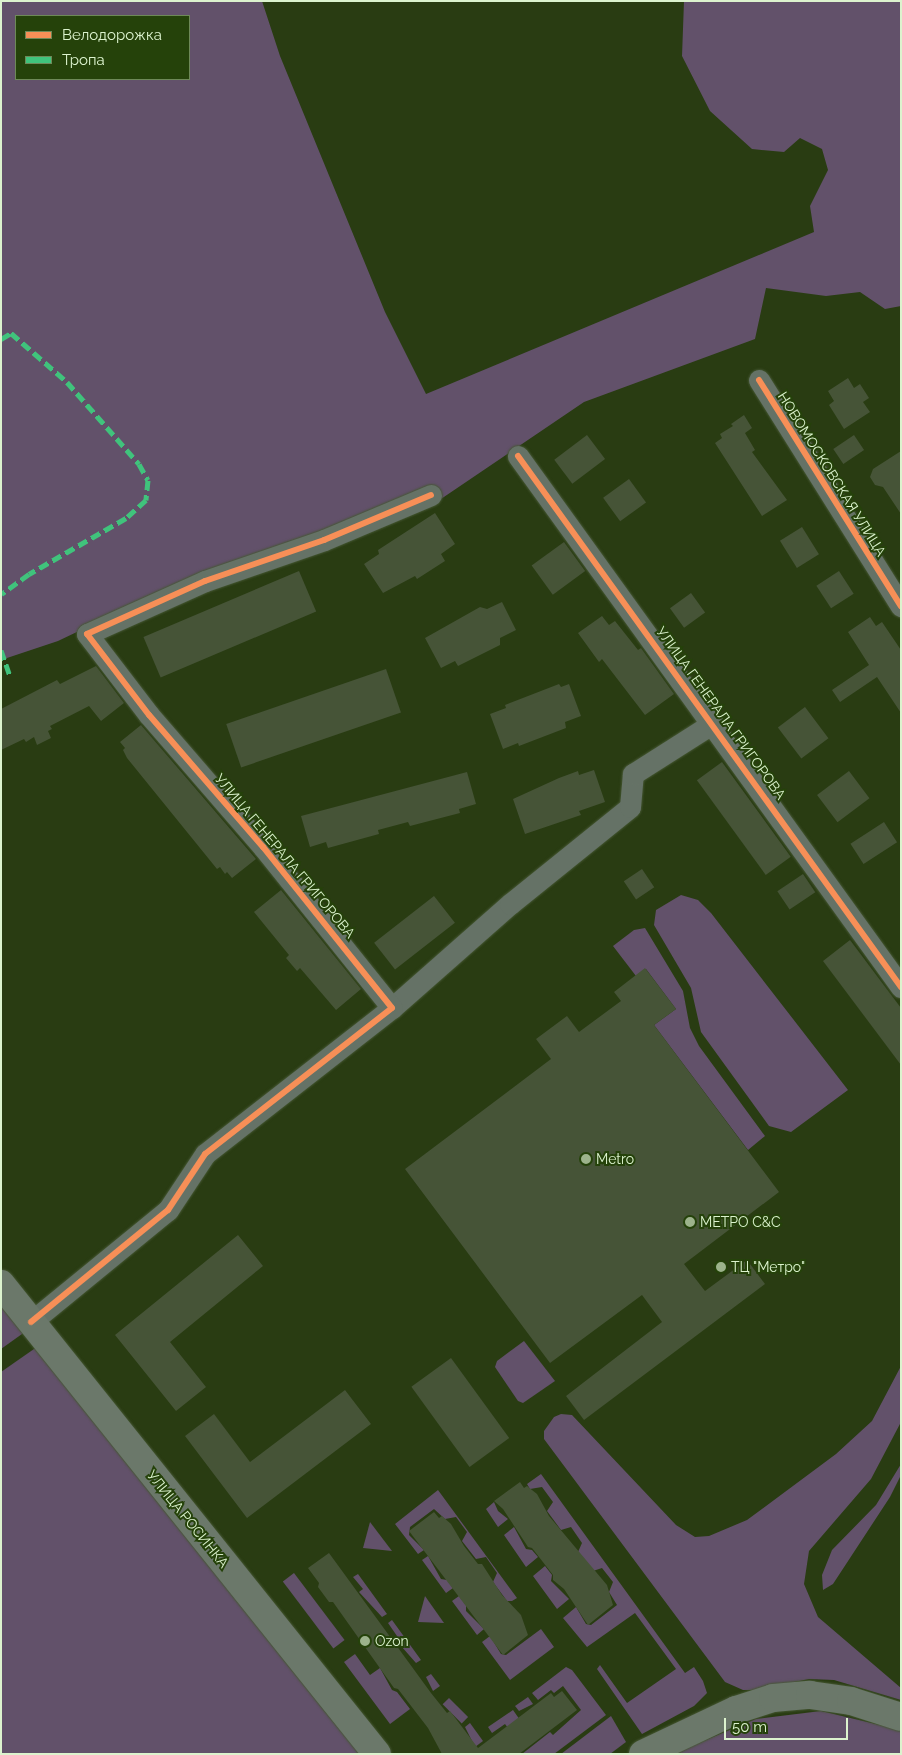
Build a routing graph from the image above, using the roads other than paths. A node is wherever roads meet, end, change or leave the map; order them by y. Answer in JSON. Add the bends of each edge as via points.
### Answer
{"nodes":[{"id":1,"x":758,"y":380,"type":"dead end"},
{"id":2,"x":518,"y":456,"type":"dead end"},
{"id":3,"x":431,"y":495,"type":"dead end"},
{"id":4,"x":901,"y":606,"type":"edge"},
{"id":5,"x":713,"y":723,"type":"junction"},
{"id":6,"x":901,"y":987,"type":"edge"},
{"id":7,"x":392,"y":1008,"type":"junction"},
{"id":8,"x":1,"y":1284,"type":"edge"},
{"id":9,"x":31,"y":1322,"type":"junction"},
{"id":10,"x":901,"y":1717,"type":"edge"},
{"id":11,"x":377,"y":1754,"type":"edge"},
{"id":12,"x":643,"y":1754,"type":"edge"}],
"edges":[{"from":1,"to":4,"type":"street","name":"НОВОМОСКОВСКАЯ УЛИЦА"},
{"from":2,"to":5,"type":"street","name":"УЛИЦА ГЕНЕРАЛА ГРИГОРОВА"},
{"from":3,"to":7,"type":"street","name":"УЛИЦА ГЕНЕРАЛА ГРИГОРОВА","via":[[324,540],[205,581],[87,634],[149,715],[263,847]]},
{"from":5,"to":6,"type":"street","name":"УЛИЦА ГЕНЕРАЛА ГРИГОРОВА"},
{"from":5,"to":7,"type":"street","name":"УЛИЦА ГЕНЕРАЛА ГРИГОРОВА","via":[[633,774],[630,807],[510,904]]},
{"from":7,"to":9,"type":"street","name":"УЛИЦА ГЕНЕРАЛА ГРИГОРОВА","via":[[205,1154],[168,1210]]},
{"from":8,"to":9,"type":"main road","name":"УЛИЦА РОСИНКА"},
{"from":9,"to":11,"type":"main road","name":"УЛИЦА РОСИНКА"},
{"from":10,"to":12,"type":"main road","via":[[851,1701],[810,1696],[773,1698],[736,1710]]}]}
